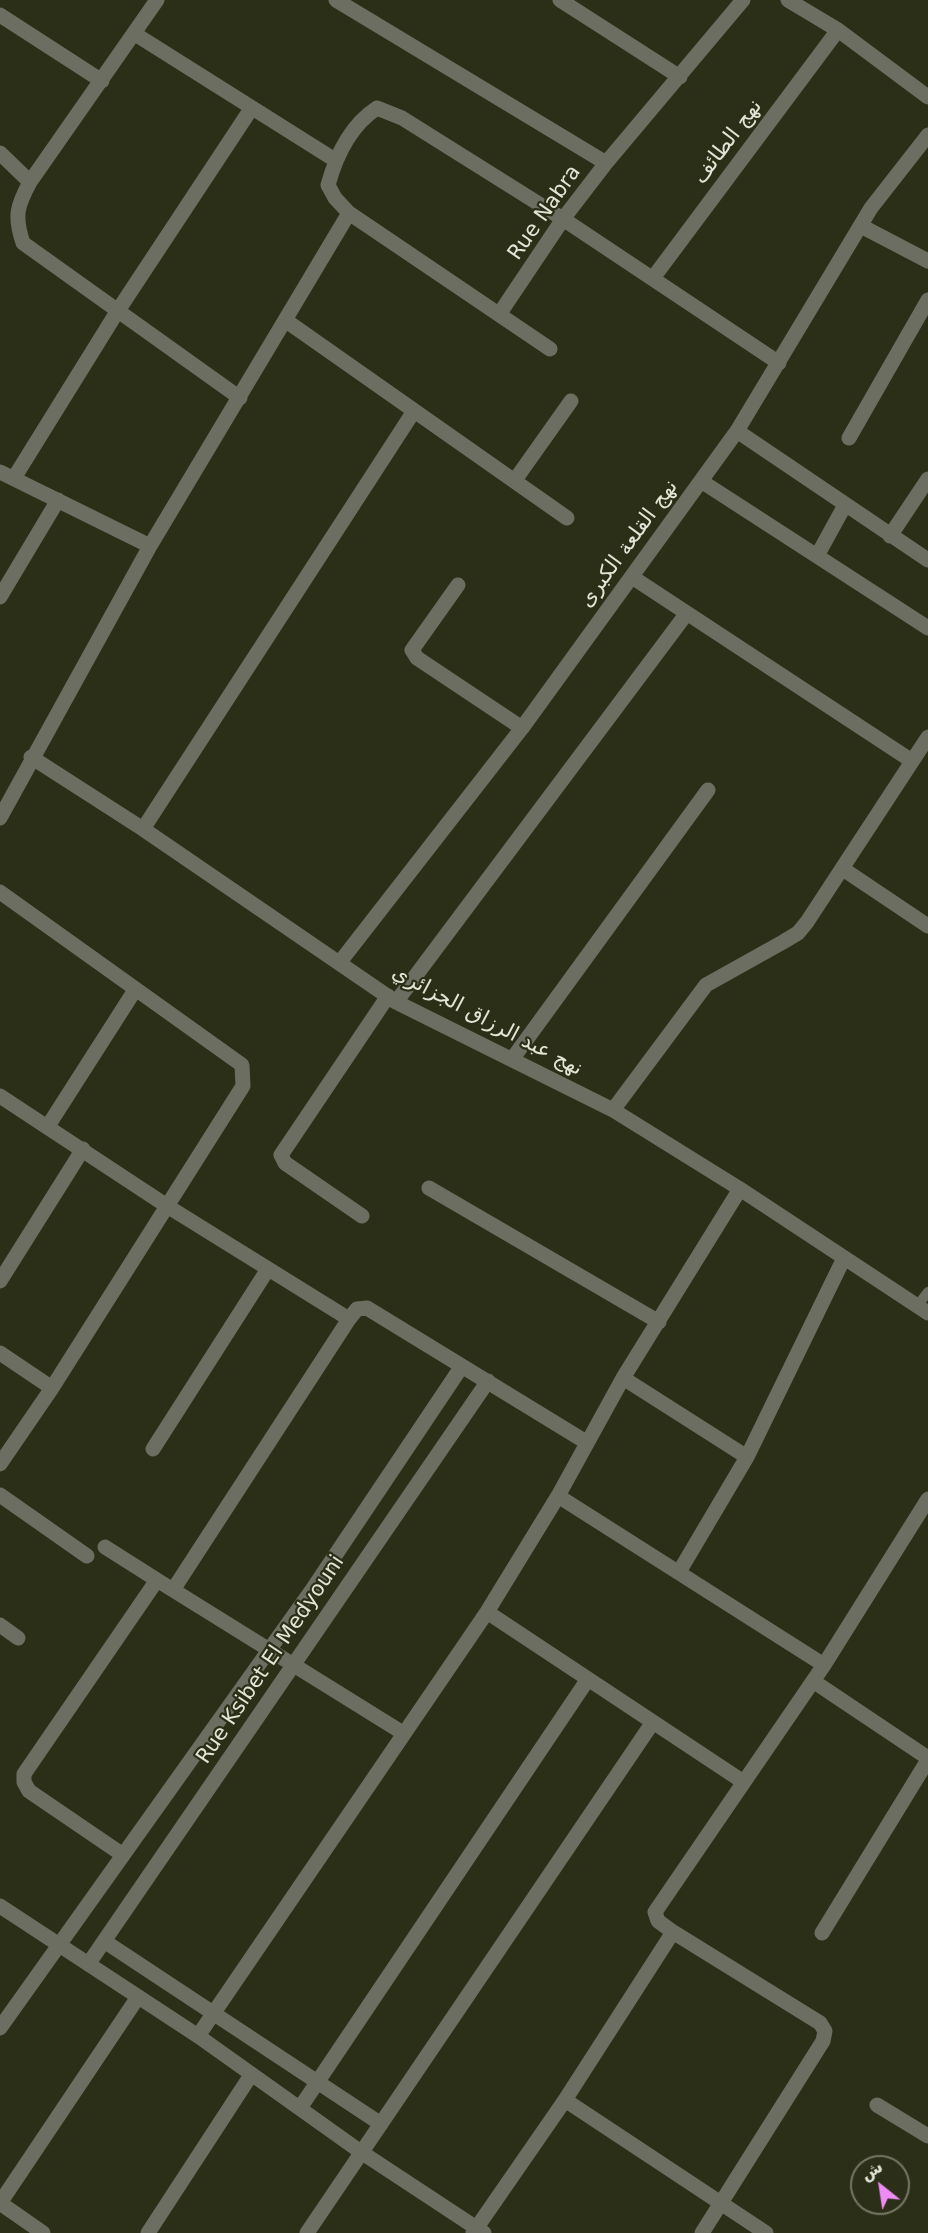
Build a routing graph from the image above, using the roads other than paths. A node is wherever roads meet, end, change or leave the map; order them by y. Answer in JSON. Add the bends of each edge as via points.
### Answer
{"nodes":[{"id":1,"x":158,"y":0,"type":"edge"},
{"id":2,"x":336,"y":0,"type":"edge"},
{"id":3,"x":560,"y":0,"type":"edge"},
{"id":4,"x":743,"y":0,"type":"edge"},
{"id":5,"x":788,"y":0,"type":"edge"},
{"id":6,"x":0,"y":15,"type":"edge"},
{"id":7,"x":837,"y":30,"type":"junction"},
{"id":8,"x":135,"y":34,"type":"junction"},
{"id":9,"x":680,"y":77,"type":"junction"},
{"id":10,"x":102,"y":81,"type":"junction"},
{"id":11,"x":928,"y":97,"type":"edge"},
{"id":12,"x":251,"y":109,"type":"junction"},
{"id":13,"x":928,"y":135,"type":"edge"},
{"id":14,"x":0,"y":153,"type":"edge"},
{"id":15,"x":334,"y":160,"type":"junction"},
{"id":16,"x":606,"y":163,"type":"junction"},
{"id":17,"x":30,"y":182,"type":"junction"},
{"id":18,"x":349,"y":213,"type":"junction"},
{"id":19,"x":563,"y":219,"type":"junction"},
{"id":20,"x":861,"y":226,"type":"junction"},
{"id":21,"x":928,"y":261,"type":"edge"},
{"id":22,"x":653,"y":278,"type":"junction"},
{"id":23,"x":928,"y":300,"type":"edge"},
{"id":24,"x":117,"y":312,"type":"junction"},
{"id":25,"x":500,"y":313,"type":"junction"},
{"id":26,"x":285,"y":320,"type":"junction"},
{"id":27,"x":550,"y":349,"type":"dead end"},
{"id":28,"x":779,"y":363,"type":"junction"},
{"id":29,"x":240,"y":398,"type":"junction"},
{"id":30,"x":571,"y":400,"type":"dead end"},
{"id":31,"x":414,"y":411,"type":"junction"},
{"id":32,"x":737,"y":431,"type":"junction"},
{"id":33,"x":849,"y":438,"type":"dead end"},
{"id":34,"x":7,"y":475,"type":"edge"},
{"id":35,"x":928,"y":479,"type":"edge"},
{"id":36,"x":515,"y":480,"type":"junction"},
{"id":37,"x":701,"y":481,"type":"junction"},
{"id":38,"x":58,"y":500,"type":"junction"},
{"id":39,"x":845,"y":505,"type":"junction"},
{"id":40,"x":567,"y":518,"type":"dead end"},
{"id":41,"x":890,"y":536,"type":"junction"},
{"id":42,"x":150,"y":546,"type":"junction"},
{"id":43,"x":817,"y":556,"type":"junction"},
{"id":44,"x":928,"y":560,"type":"edge"},
{"id":45,"x":632,"y":577,"type":"junction"},
{"id":46,"x":458,"y":585,"type":"dead end"},
{"id":47,"x":2,"y":591,"type":"edge"},
{"id":48,"x":687,"y":613,"type":"junction"},
{"id":49,"x":928,"y":628,"type":"edge"},
{"id":50,"x":522,"y":728,"type":"junction"},
{"id":51,"x":928,"y":737,"type":"edge"},
{"id":52,"x":31,"y":757,"type":"junction"},
{"id":53,"x":912,"y":761,"type":"junction"},
{"id":54,"x":708,"y":790,"type":"dead end"},
{"id":55,"x":0,"y":818,"type":"edge"},
{"id":56,"x":143,"y":829,"type":"junction"},
{"id":57,"x":843,"y":869,"type":"junction"},
{"id":58,"x":0,"y":892,"type":"edge"},
{"id":59,"x":928,"y":926,"type":"edge"},
{"id":60,"x":340,"y":962,"type":"junction"},
{"id":61,"x":135,"y":990,"type":"junction"},
{"id":62,"x":392,"y":999,"type":"junction"},
{"id":63,"x":513,"y":1058,"type":"junction"},
{"id":64,"x":0,"y":1096,"type":"edge"},
{"id":65,"x":613,"y":1110,"type":"junction"},
{"id":66,"x":48,"y":1126,"type":"junction"},
{"id":67,"x":83,"y":1149,"type":"junction"},
{"id":68,"x":429,"y":1188,"type":"dead end"},
{"id":69,"x":740,"y":1189,"type":"junction"},
{"id":70,"x":167,"y":1206,"type":"junction"},
{"id":71,"x":362,"y":1216,"type":"dead end"},
{"id":72,"x":844,"y":1258,"type":"junction"},
{"id":73,"x":268,"y":1269,"type":"junction"},
{"id":74,"x":0,"y":1281,"type":"edge"},
{"id":75,"x":928,"y":1292,"type":"edge"},
{"id":76,"x":923,"y":1309,"type":"edge"},
{"id":77,"x":349,"y":1319,"type":"junction"},
{"id":78,"x":659,"y":1322,"type":"junction"},
{"id":79,"x":0,"y":1353,"type":"edge"},
{"id":80,"x":462,"y":1366,"type":"junction"},
{"id":81,"x":623,"y":1378,"type":"junction"},
{"id":82,"x":489,"y":1381,"type":"junction"},
{"id":83,"x":52,"y":1388,"type":"junction"},
{"id":84,"x":586,"y":1442,"type":"junction"},
{"id":85,"x":153,"y":1449,"type":"dead end"},
{"id":86,"x":747,"y":1457,"type":"junction"},
{"id":87,"x":0,"y":1464,"type":"edge"},
{"id":88,"x":0,"y":1494,"type":"edge"},
{"id":89,"x":558,"y":1496,"type":"junction"},
{"id":90,"x":928,"y":1499,"type":"edge"},
{"id":91,"x":105,"y":1547,"type":"dead end"},
{"id":92,"x":87,"y":1556,"type":"dead end"},
{"id":93,"x":679,"y":1572,"type":"junction"},
{"id":94,"x":157,"y":1580,"type":"junction"},
{"id":95,"x":173,"y":1590,"type":"junction"},
{"id":96,"x":487,"y":1612,"type":"junction"},
{"id":97,"x":0,"y":1625,"type":"edge"},
{"id":98,"x":18,"y":1638,"type":"dead end"},
{"id":99,"x":269,"y":1648,"type":"junction"},
{"id":100,"x":294,"y":1664,"type":"junction"},
{"id":101,"x":824,"y":1665,"type":"junction"},
{"id":102,"x":588,"y":1679,"type":"junction"},
{"id":103,"x":813,"y":1681,"type":"junction"},
{"id":104,"x":653,"y":1722,"type":"junction"},
{"id":105,"x":403,"y":1733,"type":"junction"},
{"id":106,"x":928,"y":1759,"type":"edge"},
{"id":107,"x":742,"y":1781,"type":"junction"},
{"id":108,"x":123,"y":1856,"type":"junction"},
{"id":109,"x":0,"y":1906,"type":"edge"},
{"id":110,"x":673,"y":1932,"type":"junction"},
{"id":111,"x":822,"y":1933,"type":"dead end"},
{"id":112,"x":104,"y":1941,"type":"junction"},
{"id":113,"x":58,"y":1945,"type":"junction"},
{"id":114,"x":89,"y":1963,"type":"junction"},
{"id":115,"x":138,"y":1997,"type":"junction"},
{"id":116,"x":215,"y":2012,"type":"junction"},
{"id":117,"x":0,"y":2028,"type":"edge"},
{"id":118,"x":198,"y":2036,"type":"junction"},
{"id":119,"x":251,"y":2075,"type":"junction"},
{"id":120,"x":318,"y":2081,"type":"junction"},
{"id":121,"x":565,"y":2100,"type":"junction"},
{"id":122,"x":877,"y":2105,"type":"dead end"},
{"id":123,"x":300,"y":2108,"type":"junction"},
{"id":124,"x":381,"y":2124,"type":"junction"},
{"id":125,"x":928,"y":2136,"type":"edge"},
{"id":126,"x":361,"y":2152,"type":"junction"},
{"id":127,"x":0,"y":2203,"type":"edge"},
{"id":128,"x":721,"y":2205,"type":"junction"},
{"id":129,"x":477,"y":2231,"type":"edge"},
{"id":130,"x":42,"y":2233,"type":"edge"},
{"id":131,"x":148,"y":2233,"type":"edge"},
{"id":132,"x":307,"y":2233,"type":"edge"},
{"id":133,"x":702,"y":2233,"type":"edge"},
{"id":134,"x":766,"y":2233,"type":"edge"}],
"edges":[{"from":1,"to":8,"type":"street"},
{"from":2,"to":16,"type":"street"},
{"from":3,"to":9,"type":"street"},
{"from":4,"to":9,"type":"street","name":"Rue Nabra"},
{"from":5,"to":7,"type":"street"},
{"from":6,"to":10,"type":"street"},
{"from":7,"to":11,"type":"street"},
{"from":7,"to":22,"type":"street","name":"نهج الطائف"},
{"from":8,"to":10,"type":"street"},
{"from":8,"to":12,"type":"street"},
{"from":9,"to":16,"type":"street","name":"Rue Nabra"},
{"from":10,"to":17,"type":"street"},
{"from":12,"to":15,"type":"street"},
{"from":12,"to":24,"type":"street"},
{"from":13,"to":20,"type":"street","name":"نهج القلعة الكبرى"},
{"from":14,"to":17,"type":"street"},
{"from":15,"to":18,"type":"street","via":[[328,185]]},
{"from":15,"to":19,"type":"street","via":[[364,117],[376,108],[387,110]]},
{"from":16,"to":19,"type":"street","name":"Rue Nabra"},
{"from":17,"to":24,"type":"street","via":[[16,209],[23,243]]},
{"from":18,"to":25,"type":"street"},
{"from":18,"to":26,"type":"street"},
{"from":19,"to":22,"type":"street"},
{"from":19,"to":25,"type":"street","name":"Rue Nabra"},
{"from":20,"to":21,"type":"street"},
{"from":20,"to":28,"type":"street","name":"نهج القلعة الكبرى"},
{"from":22,"to":28,"type":"street"},
{"from":23,"to":33,"type":"street"},
{"from":24,"to":29,"type":"street"},
{"from":24,"to":34,"type":"street"},
{"from":25,"to":27,"type":"street"},
{"from":26,"to":29,"type":"street"},
{"from":26,"to":31,"type":"street"},
{"from":28,"to":32,"type":"street","name":"نهج القلعة الكبرى"},
{"from":29,"to":42,"type":"street"},
{"from":30,"to":36,"type":"street"},
{"from":31,"to":36,"type":"street"},
{"from":31,"to":56,"type":"street"},
{"from":32,"to":37,"type":"street","name":"نهج القلعة الكبرى"},
{"from":32,"to":39,"type":"street"},
{"from":34,"to":38,"type":"street"},
{"from":35,"to":41,"type":"street"},
{"from":36,"to":40,"type":"street"},
{"from":37,"to":43,"type":"street"},
{"from":37,"to":45,"type":"street","name":"نهج القلعة الكبرى"},
{"from":38,"to":42,"type":"street"},
{"from":38,"to":47,"type":"street"},
{"from":39,"to":41,"type":"street"},
{"from":39,"to":43,"type":"street"},
{"from":41,"to":44,"type":"street"},
{"from":42,"to":52,"type":"street"},
{"from":43,"to":49,"type":"street"},
{"from":45,"to":48,"type":"street"},
{"from":45,"to":50,"type":"street","name":"نهج القلعة الكبرى"},
{"from":46,"to":50,"type":"street","via":[[412,650],[417,658]]},
{"from":48,"to":53,"type":"street"},
{"from":48,"to":62,"type":"street"},
{"from":50,"to":60,"type":"street","name":"نهج القلعة الكبرى"},
{"from":51,"to":53,"type":"street"},
{"from":52,"to":55,"type":"street"},
{"from":52,"to":56,"type":"street","name":"نهج عبد الرزاق الجزائري"},
{"from":53,"to":57,"type":"street"},
{"from":54,"to":63,"type":"street"},
{"from":56,"to":60,"type":"street","name":"نهج عبد الرزاق الجزائري"},
{"from":57,"to":59,"type":"street"},
{"from":57,"to":65,"type":"street","via":[[798,933],[706,985]]},
{"from":58,"to":61,"type":"street"},
{"from":60,"to":62,"type":"street","name":"نهج عبد الرزاق الجزائري"},
{"from":61,"to":66,"type":"street"},
{"from":61,"to":70,"type":"street","via":[[242,1065],[244,1074],[243,1086]]},
{"from":62,"to":63,"type":"street","name":"نهج عبد الرزاق الجزائري"},
{"from":62,"to":71,"type":"street","via":[[281,1155],[285,1163]]},
{"from":63,"to":65,"type":"street","name":"نهج عبد الرزاق الجزائري"},
{"from":64,"to":66,"type":"street"},
{"from":65,"to":69,"type":"street","name":"نهج عبد الرزاق الجزائري"},
{"from":66,"to":67,"type":"street"},
{"from":67,"to":70,"type":"street"},
{"from":67,"to":74,"type":"street"},
{"from":68,"to":78,"type":"street"},
{"from":69,"to":72,"type":"street","name":"نهج عبد الرزاق الجزائري"},
{"from":69,"to":78,"type":"street"},
{"from":70,"to":73,"type":"street"},
{"from":70,"to":83,"type":"street"},
{"from":72,"to":76,"type":"street","name":"نهج عبد الرزاق الجزائري"},
{"from":72,"to":86,"type":"street"},
{"from":73,"to":77,"type":"street"},
{"from":73,"to":85,"type":"street"},
{"from":75,"to":76,"type":"lane"},
{"from":77,"to":80,"type":"street","via":[[357,1309],[367,1308]]},
{"from":77,"to":95,"type":"street"},
{"from":78,"to":81,"type":"street"},
{"from":79,"to":83,"type":"street"},
{"from":80,"to":82,"type":"street"},
{"from":80,"to":99,"type":"street","name":"Rue Ksibet El Medyouni"},
{"from":81,"to":84,"type":"street"},
{"from":81,"to":86,"type":"street"},
{"from":82,"to":84,"type":"street"},
{"from":82,"to":100,"type":"street","name":"Rue Ksibet El Medyouni"},
{"from":83,"to":87,"type":"street"},
{"from":84,"to":89,"type":"street"},
{"from":86,"to":93,"type":"street"},
{"from":88,"to":92,"type":"street"},
{"from":89,"to":93,"type":"street"},
{"from":89,"to":96,"type":"street"},
{"from":90,"to":101,"type":"street"},
{"from":91,"to":94,"type":"street"},
{"from":93,"to":101,"type":"street"},
{"from":94,"to":95,"type":"street"},
{"from":94,"to":108,"type":"street","via":[[24,1774],[29,1791]]},
{"from":95,"to":99,"type":"street"},
{"from":96,"to":102,"type":"street"},
{"from":96,"to":105,"type":"street"},
{"from":97,"to":98,"type":"street"},
{"from":99,"to":100,"type":"street"},
{"from":99,"to":108,"type":"street","name":"Rue Ksibet El Medyouni"},
{"from":100,"to":105,"type":"street"},
{"from":100,"to":112,"type":"street","name":"Rue Ksibet El Medyouni"},
{"from":101,"to":103,"type":"street"},
{"from":102,"to":104,"type":"street"},
{"from":102,"to":120,"type":"street"},
{"from":103,"to":106,"type":"street"},
{"from":103,"to":107,"type":"street"},
{"from":104,"to":107,"type":"street"},
{"from":104,"to":124,"type":"street"},
{"from":105,"to":116,"type":"street"},
{"from":106,"to":111,"type":"street"},
{"from":107,"to":110,"type":"street","via":[[655,1912],[658,1922]]},
{"from":108,"to":113,"type":"street","name":"Rue Ksibet El Medyouni"},
{"from":109,"to":113,"type":"street"},
{"from":110,"to":121,"type":"street"},
{"from":110,"to":128,"type":"street","via":[[820,2023],[825,2031],[823,2041]]},
{"from":112,"to":114,"type":"street","name":"Rue Ksibet El Medyouni"},
{"from":112,"to":116,"type":"street"},
{"from":113,"to":114,"type":"street"},
{"from":113,"to":117,"type":"street","name":"Rue Ksibet El Medyouni"},
{"from":114,"to":115,"type":"street"},
{"from":115,"to":118,"type":"street"},
{"from":115,"to":127,"type":"street"},
{"from":116,"to":118,"type":"street"},
{"from":116,"to":120,"type":"street"},
{"from":118,"to":119,"type":"street"},
{"from":119,"to":123,"type":"street"},
{"from":119,"to":131,"type":"street"},
{"from":120,"to":123,"type":"street"},
{"from":120,"to":124,"type":"street"},
{"from":121,"to":128,"type":"street"},
{"from":121,"to":129,"type":"street"},
{"from":122,"to":125,"type":"street"},
{"from":123,"to":126,"type":"street"},
{"from":124,"to":126,"type":"street"},
{"from":126,"to":129,"type":"street"},
{"from":126,"to":132,"type":"street"},
{"from":127,"to":130,"type":"street"},
{"from":128,"to":133,"type":"street"},
{"from":128,"to":134,"type":"street"}]}
